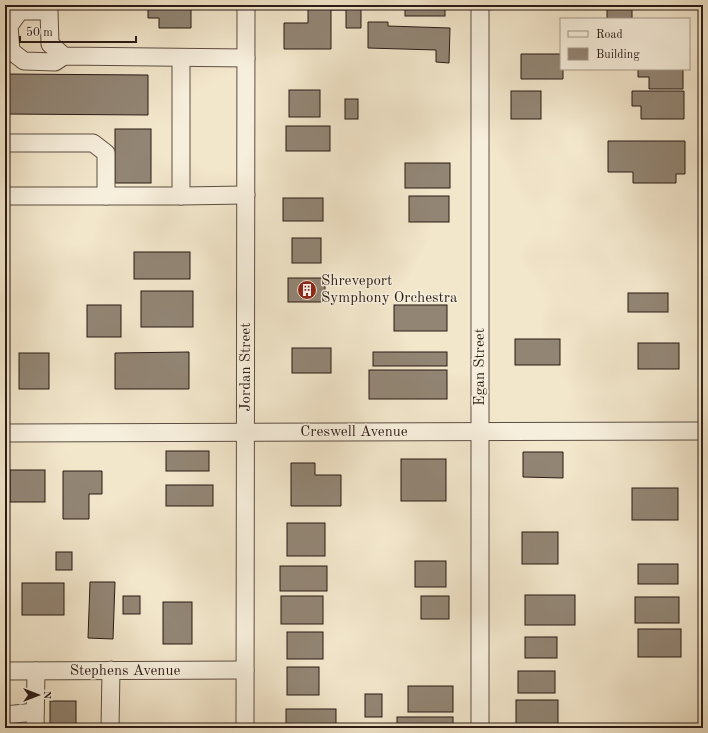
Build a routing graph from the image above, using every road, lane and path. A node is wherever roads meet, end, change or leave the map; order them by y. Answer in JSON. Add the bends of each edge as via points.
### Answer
{"nodes":[{"id":1,"x":246,"y":5,"type":"edge"},
{"id":2,"x":480,"y":5,"type":"edge"},
{"id":3,"x":64,"y":56,"type":"dead end"},
{"id":4,"x":181,"y":58,"type":"junction"},
{"id":5,"x":246,"y":58,"type":"junction"},
{"id":6,"x":5,"y":143,"type":"edge"},
{"id":7,"x":246,"y":195,"type":"junction"},
{"id":8,"x":5,"y":196,"type":"edge"},
{"id":9,"x":106,"y":196,"type":"junction"},
{"id":10,"x":181,"y":196,"type":"junction"},
{"id":11,"x":703,"y":431,"type":"edge"},
{"id":12,"x":480,"y":432,"type":"junction"},
{"id":13,"x":5,"y":433,"type":"edge"},
{"id":14,"x":246,"y":433,"type":"junction"},
{"id":15,"x":111,"y":670,"type":"junction"},
{"id":16,"x":245,"y":670,"type":"junction"},
{"id":17,"x":5,"y":671,"type":"edge"},
{"id":18,"x":36,"y":671,"type":"junction"},
{"id":19,"x":5,"y":715,"type":"edge"},
{"id":20,"x":35,"y":720,"type":"edge"},
{"id":21,"x":110,"y":728,"type":"edge"},
{"id":22,"x":245,"y":728,"type":"edge"},
{"id":23,"x":480,"y":728,"type":"edge"}],
"edges":[{"from":1,"to":5,"type":"street","name":"Jordan Street"},
{"from":2,"to":12,"type":"street","name":"Egan Street"},
{"from":3,"to":4,"type":"street"},
{"from":4,"to":5,"type":"street"},
{"from":4,"to":10,"type":"street"},
{"from":5,"to":7,"type":"street","name":"Jordan Street"},
{"from":6,"to":9,"type":"street","via":[[93,143],[106,154]]},
{"from":7,"to":10,"type":"street"},
{"from":7,"to":14,"type":"street","name":"Jordan Street"},
{"from":8,"to":9,"type":"street"},
{"from":9,"to":10,"type":"street"},
{"from":11,"to":12,"type":"street","name":"Creswell Avenue"},
{"from":12,"to":14,"type":"street","name":"Creswell Avenue"},
{"from":12,"to":23,"type":"street","name":"Egan Street"},
{"from":13,"to":14,"type":"street","name":"Creswell Avenue"},
{"from":14,"to":16,"type":"street","name":"Jordan Street"},
{"from":15,"to":16,"type":"street","name":"Stephens Avenue"},
{"from":15,"to":18,"type":"street","name":"Stephens Avenue"},
{"from":15,"to":21,"type":"street"},
{"from":16,"to":22,"type":"street","name":"Jordan Street"},
{"from":17,"to":18,"type":"street","name":"Stephens Avenue"},
{"from":18,"to":20,"type":"street"},
{"from":19,"to":20,"type":"street"}]}
